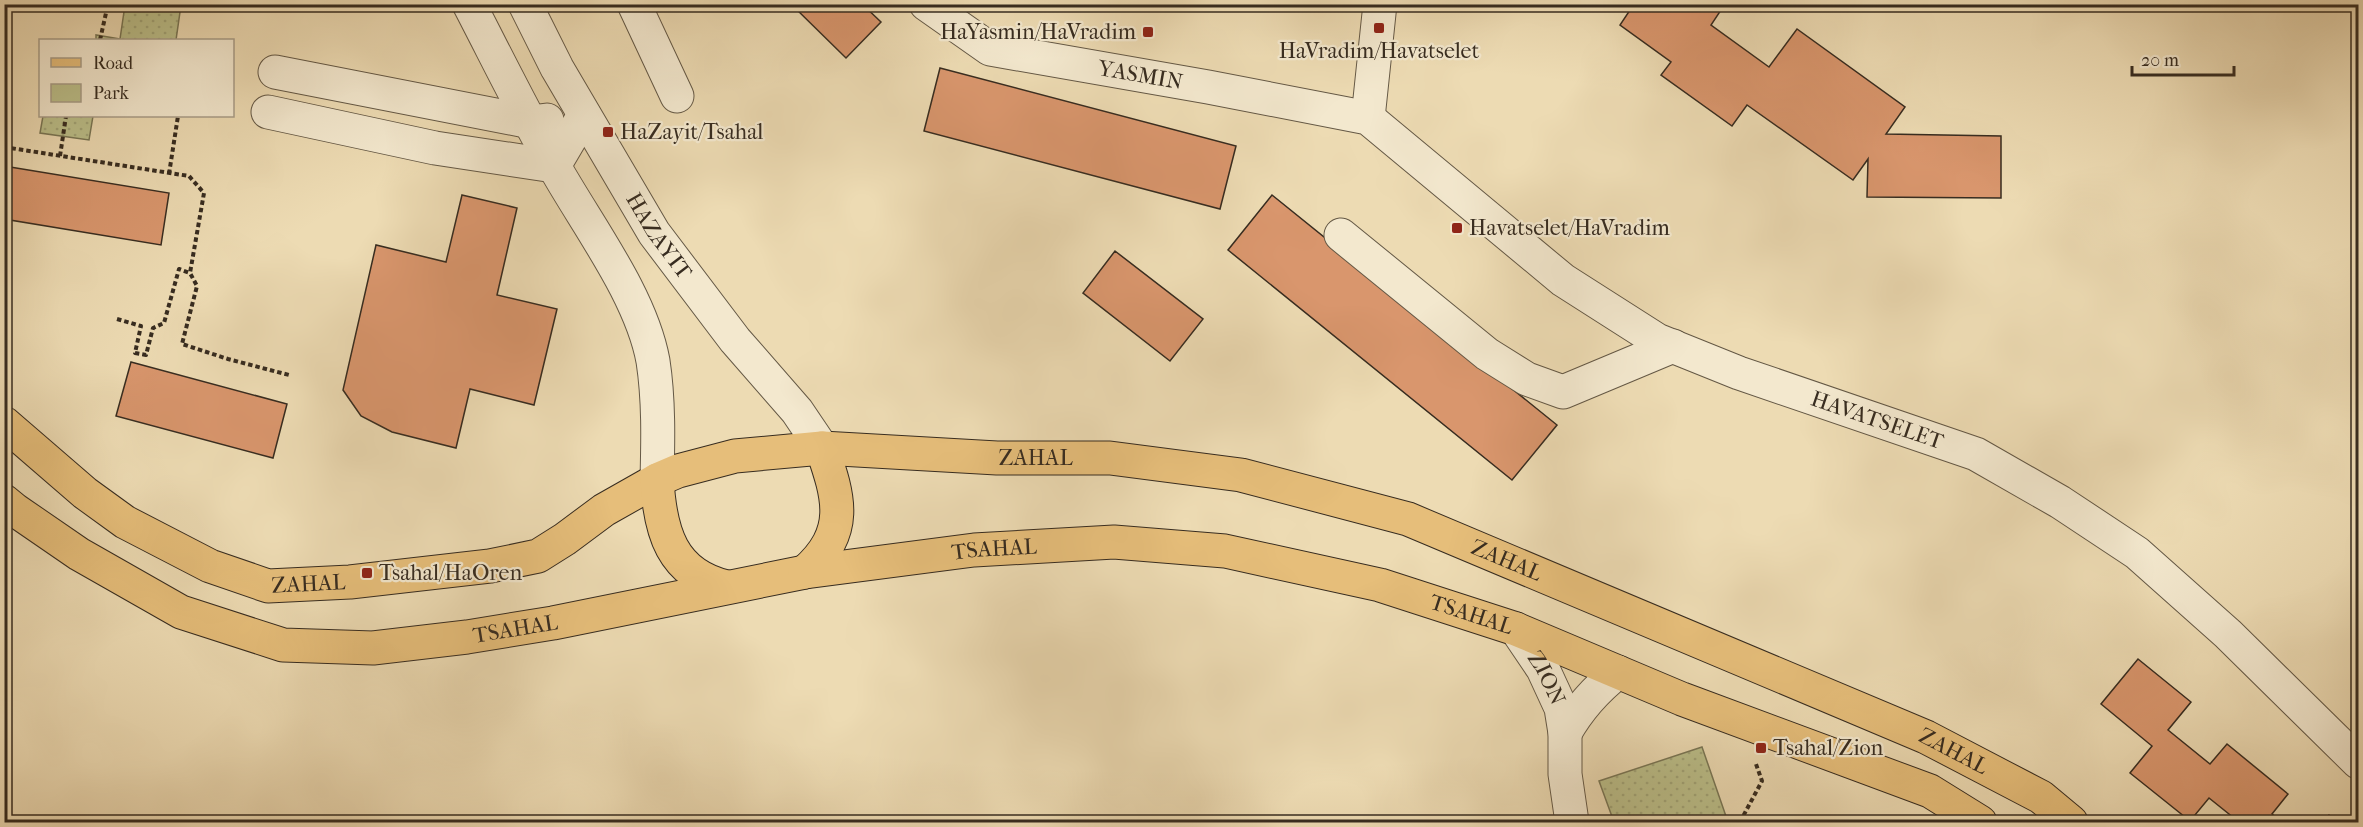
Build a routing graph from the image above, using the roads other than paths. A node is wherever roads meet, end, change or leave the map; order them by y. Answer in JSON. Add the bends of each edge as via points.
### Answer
{"nodes":[{"id":1,"x":469,"y":4,"type":"edge"},
{"id":2,"x":525,"y":4,"type":"edge"},
{"id":3,"x":634,"y":4,"type":"edge"},
{"id":4,"x":926,"y":4,"type":"edge"},
{"id":5,"x":1380,"y":4,"type":"edge"},
{"id":6,"x":275,"y":72,"type":"dead end"},
{"id":7,"x":677,"y":96,"type":"dead end"},
{"id":8,"x":268,"y":112,"type":"dead end"},
{"id":9,"x":584,"y":115,"type":"junction"},
{"id":10,"x":1368,"y":118,"type":"junction"},
{"id":11,"x":531,"y":122,"type":"junction"},
{"id":12,"x":554,"y":166,"type":"junction"},
{"id":13,"x":1341,"y":235,"type":"dead end"},
{"id":14,"x":1673,"y":346,"type":"junction"},
{"id":15,"x":4,"y":423,"type":"edge"},
{"id":16,"x":822,"y":448,"type":"junction"},
{"id":17,"x":657,"y":480,"type":"junction"},
{"id":18,"x":4,"y":501,"type":"edge"},
{"id":19,"x":805,"y":572,"type":"junction"},
{"id":20,"x":727,"y":587,"type":"junction"},
{"id":21,"x":1516,"y":629,"type":"junction"},
{"id":22,"x":1618,"y":672,"type":"junction"},
{"id":23,"x":1565,"y":733,"type":"junction"},
{"id":24,"x":2358,"y":762,"type":"edge"},
{"id":25,"x":1572,"y":822,"type":"edge"},
{"id":26,"x":1980,"y":822,"type":"edge"},
{"id":27,"x":2071,"y":822,"type":"edge"}],
"edges":[{"from":1,"to":11,"type":"street"},
{"from":2,"to":9,"type":"street","name":"HAZAYIT"},
{"from":3,"to":7,"type":"street"},
{"from":4,"to":10,"type":"street","name":"YASMIN","via":[[990,49]]},
{"from":5,"to":10,"type":"street"},
{"from":6,"to":11,"type":"street"},
{"from":8,"to":12,"type":"street","via":[[435,148]]},
{"from":9,"to":11,"type":"street"},
{"from":9,"to":12,"type":"street"},
{"from":9,"to":16,"type":"street","name":"HAZAYIT","via":[[654,233],[735,340],[797,411]]},
{"from":10,"to":14,"type":"street","name":"HAVATSELET","via":[[1563,280],[1657,340]]},
{"from":11,"to":12,"type":"street"},
{"from":12,"to":17,"type":"street","via":[[626,288],[642,326],[654,370]]},
{"from":13,"to":14,"type":"street","via":[[1487,354],[1527,379],[1563,392]]},
{"from":14,"to":24,"type":"street","name":"HAVATSELET","via":[[1739,373],[1976,454],[2060,502],[2137,554],[2228,634]]},
{"from":15,"to":17,"type":"main road","name":"ZAHAL","via":[[124,522],[210,566],[268,586],[362,581],[490,566],[538,556],[604,510]]},
{"from":16,"to":17,"type":"main road","name":"ZAHAL","via":[[735,456]]},
{"from":16,"to":19,"type":"main road","via":[[837,499],[837,517],[827,545]]},
{"from":16,"to":27,"type":"main road","name":"ZAHAL","via":[[997,458],[1110,458],[1241,476],[1408,519],[1926,737],[2041,797]]},
{"from":17,"to":20,"type":"main road","via":[[658,508],[671,547],[693,574]]},
{"from":18,"to":20,"type":"main road","name":"TSAHAL","via":[[79,554],[180,612],[283,645],[373,648],[467,637]]},
{"from":19,"to":20,"type":"main road","name":"TSAHAL"},
{"from":19,"to":21,"type":"main road","name":"TSAHAL","via":[[974,550],[1114,542],[1225,551],[1258,558],[1380,585]]},
{"from":21,"to":22,"type":"main road","name":"TSAHAL"},
{"from":21,"to":23,"type":"street","name":"ZION","via":[[1554,690]]},
{"from":22,"to":23,"type":"street","name":"ZION","via":[[1590,696]]},
{"from":22,"to":26,"type":"main road","name":"TSAHAL","via":[[1930,791]]},
{"from":23,"to":25,"type":"street","name":"ZION","via":[[1565,774]]}]}
